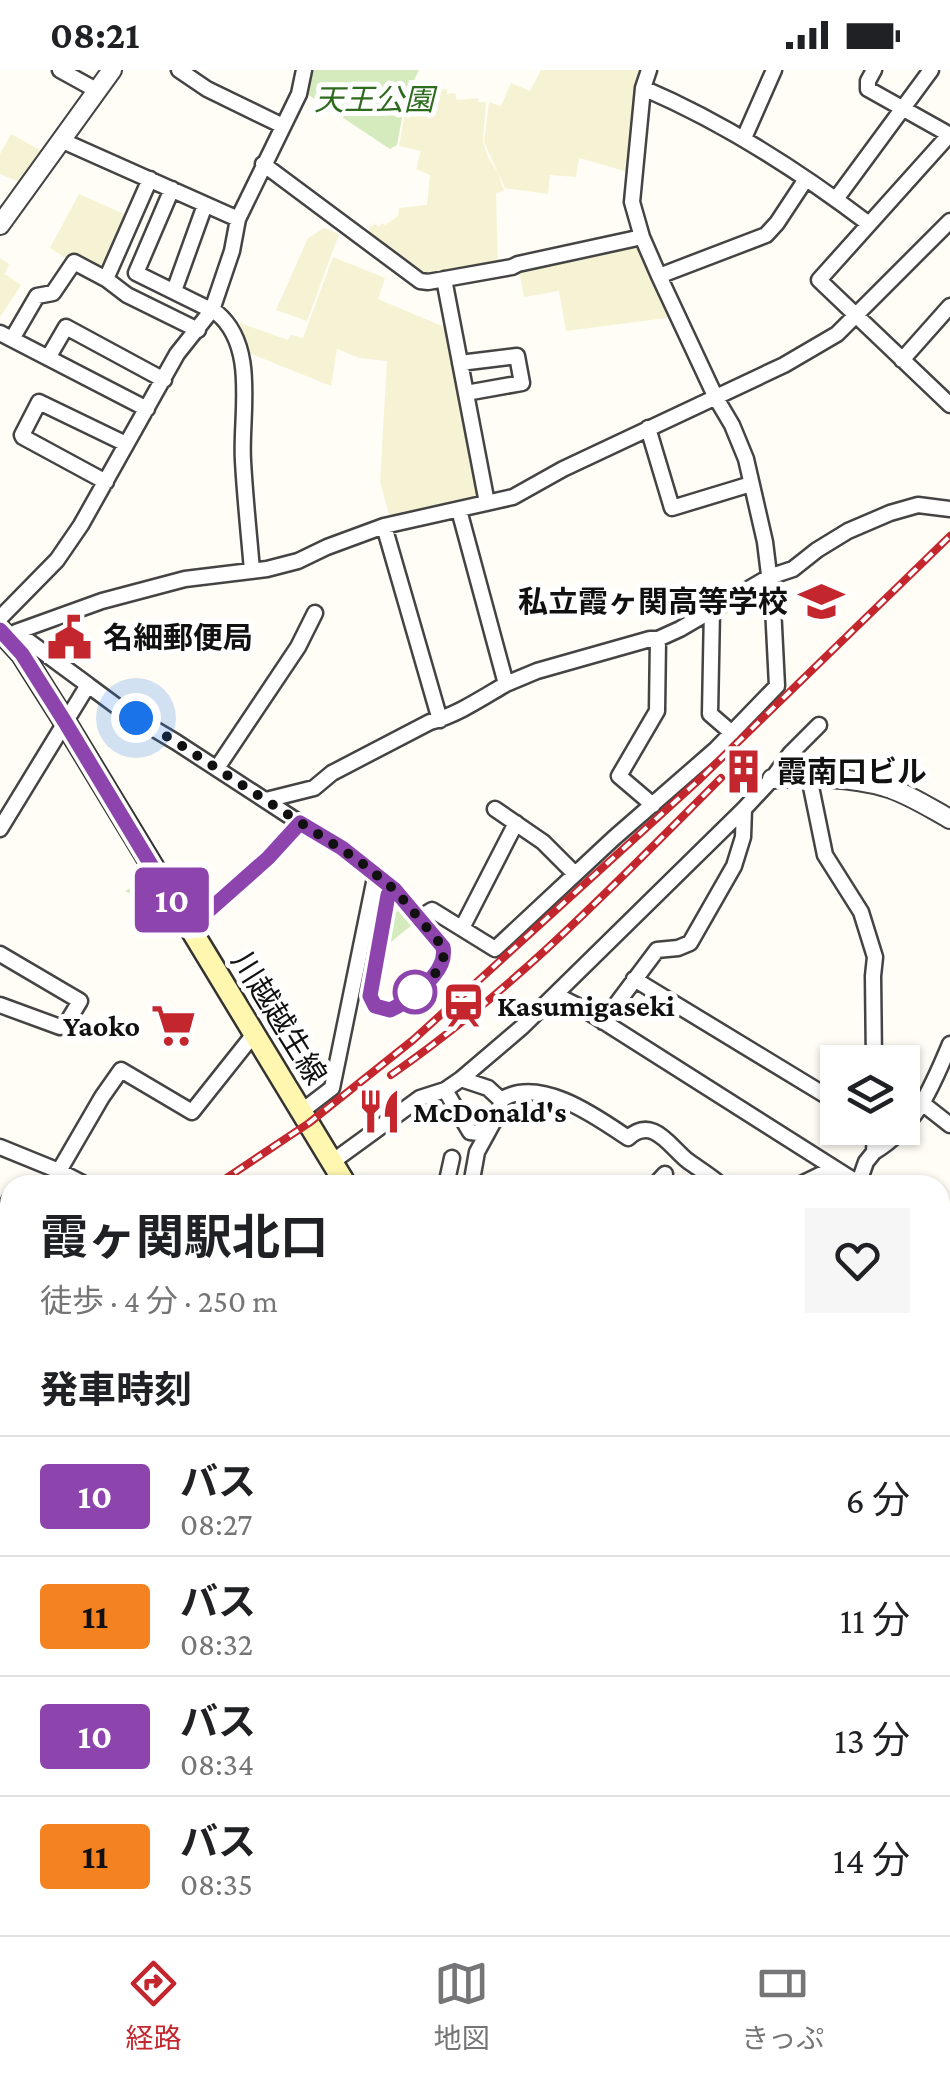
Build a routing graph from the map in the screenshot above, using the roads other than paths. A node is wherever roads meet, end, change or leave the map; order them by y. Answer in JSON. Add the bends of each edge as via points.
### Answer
{"nodes":[{"id":1,"x":60,"y":70,"type":"edge"},
{"id":2,"x":112,"y":70,"type":"edge"},
{"id":3,"x":180,"y":70,"type":"edge"},
{"id":4,"x":304,"y":70,"type":"edge"},
{"id":5,"x":649,"y":70,"type":"edge"},
{"id":6,"x":774,"y":70,"type":"edge"},
{"id":7,"x":874,"y":70,"type":"edge"},
{"id":8,"x":931,"y":70,"type":"edge"},
{"id":9,"x":644,"y":88,"type":"junction"},
{"id":10,"x":98,"y":90,"type":"junction"},
{"id":11,"x":903,"y":109,"type":"junction"},
{"id":12,"x":283,"y":126,"type":"junction"},
{"id":13,"x":950,"y":134,"type":"edge"},
{"id":14,"x":744,"y":138,"type":"junction"},
{"id":15,"x":63,"y":141,"type":"junction"},
{"id":16,"x":264,"y":164,"type":"junction"},
{"id":17,"x":150,"y":179,"type":"junction"},
{"id":18,"x":806,"y":179,"type":"junction"},
{"id":19,"x":172,"y":190,"type":"junction"},
{"id":20,"x":836,"y":199,"type":"junction"},
{"id":21,"x":206,"y":204,"type":"junction"},
{"id":22,"x":238,"y":219,"type":"junction"},
{"id":23,"x":949,"y":223,"type":"edge"},
{"id":24,"x":869,"y":224,"type":"junction"},
{"id":25,"x":0,"y":226,"type":"edge"},
{"id":26,"x":642,"y":237,"type":"junction"},
{"id":27,"x":659,"y":276,"type":"junction"},
{"id":28,"x":106,"y":279,"type":"junction"},
{"id":29,"x":444,"y":279,"type":"junction"},
{"id":30,"x":174,"y":291,"type":"junction"},
{"id":31,"x":950,"y":306,"type":"edge"},
{"id":32,"x":212,"y":310,"type":"junction"},
{"id":33,"x":856,"y":316,"type":"junction"},
{"id":34,"x":198,"y":330,"type":"junction"},
{"id":35,"x":6,"y":336,"type":"edge"},
{"id":36,"x":48,"y":358,"type":"junction"},
{"id":37,"x":902,"y":360,"type":"junction"},
{"id":38,"x":460,"y":363,"type":"junction"},
{"id":39,"x":164,"y":380,"type":"junction"},
{"id":40,"x":466,"y":392,"type":"junction"},
{"id":41,"x":716,"y":398,"type":"junction"},
{"id":42,"x":949,"y":401,"type":"edge"},
{"id":43,"x":147,"y":410,"type":"junction"},
{"id":44,"x":648,"y":428,"type":"junction"},
{"id":45,"x":126,"y":444,"type":"junction"},
{"id":46,"x":106,"y":482,"type":"junction"},
{"id":47,"x":752,"y":484,"type":"junction"},
{"id":48,"x":488,"y":503,"type":"junction"},
{"id":49,"x":950,"y":509,"type":"edge"},
{"id":50,"x":459,"y":510,"type":"junction"},
{"id":51,"x":384,"y":526,"type":"junction"},
{"id":52,"x":252,"y":570,"type":"junction"},
{"id":53,"x":770,"y":577,"type":"junction"},
{"id":54,"x":712,"y":609,"type":"junction"},
{"id":55,"x":315,"y":613,"type":"dead end"},
{"id":56,"x":3,"y":624,"type":"edge"},
{"id":57,"x":658,"y":639,"type":"junction"},
{"id":58,"x":506,"y":684,"type":"junction"},
{"id":59,"x":88,"y":685,"type":"junction"},
{"id":60,"x":440,"y":720,"type":"junction"},
{"id":61,"x":65,"y":722,"type":"junction"},
{"id":62,"x":819,"y":725,"type":"dead end"},
{"id":63,"x":732,"y":733,"type":"junction"},
{"id":64,"x":217,"y":768,"type":"junction"},
{"id":65,"x":809,"y":778,"type":"junction"},
{"id":66,"x":772,"y":780,"type":"junction"},
{"id":67,"x":266,"y":800,"type":"junction"},
{"id":68,"x":653,"y":805,"type":"junction"},
{"id":69,"x":495,"y":809,"type":"dead end"},
{"id":70,"x":744,"y":809,"type":"junction"},
{"id":71,"x":950,"y":819,"type":"edge"},
{"id":72,"x":300,"y":823,"type":"junction"},
{"id":73,"x":516,"y":823,"type":"junction"},
{"id":74,"x":0,"y":829,"type":"edge"},
{"id":75,"x":575,"y":874,"type":"junction"},
{"id":76,"x":380,"y":878,"type":"junction"},
{"id":77,"x":419,"y":918,"type":"junction"},
{"id":78,"x":189,"y":928,"type":"junction"},
{"id":79,"x":462,"y":928,"type":"junction"},
{"id":80,"x":0,"y":954,"type":"edge"},
{"id":81,"x":634,"y":979,"type":"junction"},
{"id":82,"x":556,"y":995,"type":"junction"},
{"id":83,"x":0,"y":1005,"type":"edge"},
{"id":84,"x":603,"y":1022,"type":"junction"},
{"id":85,"x":254,"y":1034,"type":"junction"},
{"id":86,"x":950,"y":1044,"type":"edge"},
{"id":87,"x":874,"y":1045,"type":"edge"},
{"id":88,"x":461,"y":1079,"type":"junction"},
{"id":89,"x":445,"y":1090,"type":"junction"},
{"id":90,"x":820,"y":1092,"type":"edge"},
{"id":91,"x":501,"y":1100,"type":"junction"},
{"id":92,"x":922,"y":1103,"type":"junction"},
{"id":93,"x":302,"y":1111,"type":"junction"},
{"id":94,"x":950,"y":1125,"type":"edge"},
{"id":95,"x":487,"y":1134,"type":"junction"},
{"id":96,"x":874,"y":1145,"type":"edge"},
{"id":97,"x":0,"y":1148,"type":"edge"},
{"id":98,"x":874,"y":1152,"type":"junction"},
{"id":99,"x":452,"y":1158,"type":"dead end"},
{"id":100,"x":332,"y":1162,"type":"junction"},
{"id":101,"x":834,"y":1168,"type":"junction"},
{"id":102,"x":59,"y":1171,"type":"junction"},
{"id":103,"x":67,"y":1175,"type":"edge"},
{"id":104,"x":340,"y":1175,"type":"edge"},
{"id":105,"x":448,"y":1175,"type":"edge"},
{"id":106,"x":473,"y":1175,"type":"edge"},
{"id":107,"x":708,"y":1175,"type":"edge"},
{"id":108,"x":820,"y":1175,"type":"edge"},
{"id":109,"x":845,"y":1175,"type":"edge"},
{"id":110,"x":862,"y":1175,"type":"edge"}],
"edges":[{"from":1,"to":10,"type":"street"},
{"from":2,"to":10,"type":"street"},
{"from":3,"to":12,"type":"street"},
{"from":4,"to":12,"type":"street"},
{"from":5,"to":9,"type":"street"},
{"from":6,"to":14,"type":"street"},
{"from":7,"to":11,"type":"street","via":[[868,89]]},
{"from":8,"to":11,"type":"street"},
{"from":9,"to":14,"type":"street"},
{"from":9,"to":26,"type":"street","via":[[632,202]]},
{"from":10,"to":15,"type":"street"},
{"from":11,"to":13,"type":"street"},
{"from":11,"to":20,"type":"street"},
{"from":12,"to":16,"type":"street"},
{"from":13,"to":24,"type":"street"},
{"from":14,"to":18,"type":"street"},
{"from":15,"to":17,"type":"street"},
{"from":15,"to":25,"type":"street"},
{"from":16,"to":22,"type":"street"},
{"from":16,"to":29,"type":"street","via":[[420,280]]},
{"from":17,"to":19,"type":"street"},
{"from":17,"to":28,"type":"street"},
{"from":18,"to":20,"type":"street"},
{"from":18,"to":27,"type":"street","via":[[766,235]]},
{"from":19,"to":21,"type":"street"},
{"from":19,"to":30,"type":"street","via":[[136,274]]},
{"from":20,"to":24,"type":"street"},
{"from":21,"to":22,"type":"street"},
{"from":21,"to":30,"type":"street"},
{"from":22,"to":32,"type":"street"},
{"from":23,"to":33,"type":"street"},
{"from":24,"to":33,"type":"street","via":[[819,280]]},
{"from":26,"to":27,"type":"street"},
{"from":26,"to":29,"type":"street"},
{"from":27,"to":41,"type":"street"},
{"from":28,"to":34,"type":"street"},
{"from":28,"to":35,"type":"street","via":[[72,262],[52,293],[37,296]]},
{"from":29,"to":38,"type":"street"},
{"from":30,"to":32,"type":"street"},
{"from":31,"to":37,"type":"street"},
{"from":32,"to":34,"type":"street"},
{"from":32,"to":52,"type":"street","via":[[236,340],[246,388],[242,457]]},
{"from":33,"to":37,"type":"street"},
{"from":33,"to":41,"type":"street","via":[[820,346]]},
{"from":34,"to":39,"type":"street"},
{"from":35,"to":36,"type":"street"},
{"from":36,"to":39,"type":"street","via":[[66,328]]},
{"from":36,"to":43,"type":"street"},
{"from":37,"to":42,"type":"street"},
{"from":38,"to":40,"type":"street"},
{"from":38,"to":40,"type":"street","via":[[517,356],[522,383]]},
{"from":39,"to":43,"type":"street"},
{"from":40,"to":48,"type":"street"},
{"from":41,"to":44,"type":"street"},
{"from":41,"to":47,"type":"street"},
{"from":43,"to":45,"type":"street"},
{"from":44,"to":47,"type":"street","via":[[672,508]]},
{"from":44,"to":48,"type":"street","via":[[519,495]]},
{"from":45,"to":46,"type":"street"},
{"from":45,"to":46,"type":"street","via":[[39,402],[23,437]]},
{"from":46,"to":56,"type":"street","via":[[82,525]]},
{"from":47,"to":53,"type":"street"},
{"from":48,"to":50,"type":"street"},
{"from":49,"to":53,"type":"street","via":[[918,505],[890,513]]},
{"from":50,"to":51,"type":"street"},
{"from":50,"to":58,"type":"street"},
{"from":51,"to":52,"type":"street","via":[[298,561]]},
{"from":51,"to":60,"type":"street"},
{"from":52,"to":56,"type":"street","via":[[185,579]]},
{"from":53,"to":54,"type":"street"},
{"from":53,"to":63,"type":"street","via":[[777,686]]},
{"from":54,"to":57,"type":"street"},
{"from":54,"to":63,"type":"street","via":[[710,714]]},
{"from":55,"to":64,"type":"street"},
{"from":56,"to":59,"type":"street"},
{"from":56,"to":61,"type":"main road","name":"川越越生線"},
{"from":57,"to":58,"type":"street"},
{"from":57,"to":68,"type":"street","via":[[657,710],[619,776]]},
{"from":58,"to":60,"type":"street"},
{"from":59,"to":61,"type":"street"},
{"from":59,"to":64,"type":"street"},
{"from":60,"to":67,"type":"street","via":[[314,788]]},
{"from":61,"to":74,"type":"street"},
{"from":61,"to":78,"type":"main road","name":"川越越生線"},
{"from":62,"to":66,"type":"street"},
{"from":63,"to":68,"type":"street"},
{"from":64,"to":67,"type":"street"},
{"from":65,"to":66,"type":"street"},
{"from":65,"to":71,"type":"street","via":[[886,787]]},
{"from":65,"to":87,"type":"street","via":[[825,855],[861,912],[875,958]]},
{"from":66,"to":70,"type":"street"},
{"from":67,"to":72,"type":"street"},
{"from":68,"to":75,"type":"street"},
{"from":69,"to":73,"type":"street"},
{"from":70,"to":81,"type":"street","via":[[734,866],[690,943],[657,950]]},
{"from":70,"to":82,"type":"street"},
{"from":72,"to":76,"type":"street"},
{"from":72,"to":78,"type":"street"},
{"from":73,"to":75,"type":"street"},
{"from":73,"to":79,"type":"street"},
{"from":75,"to":79,"type":"street","via":[[496,950]]},
{"from":76,"to":77,"type":"street"},
{"from":76,"to":77,"type":"street","via":[[387,906],[370,990],[375,1006],[398,1006],[440,969],[443,947]]},
{"from":76,"to":93,"type":"street","via":[[332,1088]]},
{"from":77,"to":79,"type":"street","via":[[432,910]]},
{"from":78,"to":85,"type":"main road","name":"川越越生線"},
{"from":80,"to":83,"type":"street","via":[[80,1002],[60,1027]]},
{"from":81,"to":84,"type":"street"},
{"from":81,"to":90,"type":"street"},
{"from":82,"to":84,"type":"street"},
{"from":82,"to":88,"type":"street"},
{"from":84,"to":101,"type":"street"},
{"from":85,"to":93,"type":"main road","name":"川越越生線"},
{"from":85,"to":102,"type":"street","via":[[192,1112],[122,1070]]},
{"from":86,"to":92,"type":"street"},
{"from":88,"to":89,"type":"street"},
{"from":88,"to":91,"type":"street"},
{"from":89,"to":95,"type":"street","via":[[470,1132]]},
{"from":89,"to":100,"type":"street","via":[[420,1098]]},
{"from":91,"to":95,"type":"street"},
{"from":91,"to":107,"type":"street","via":[[545,1093],[566,1100],[628,1138],[651,1131]]},
{"from":92,"to":94,"type":"street"},
{"from":92,"to":98,"type":"street","via":[[900,1134]]},
{"from":93,"to":100,"type":"main road","name":"川越越生線"},
{"from":95,"to":106,"type":"street"},
{"from":96,"to":98,"type":"street"},
{"from":97,"to":102,"type":"street"},
{"from":98,"to":110,"type":"street"},
{"from":99,"to":105,"type":"street"},
{"from":100,"to":104,"type":"main road","name":"川越越生線"},
{"from":101,"to":108,"type":"street"},
{"from":101,"to":109,"type":"street"},
{"from":102,"to":103,"type":"street"}]}
